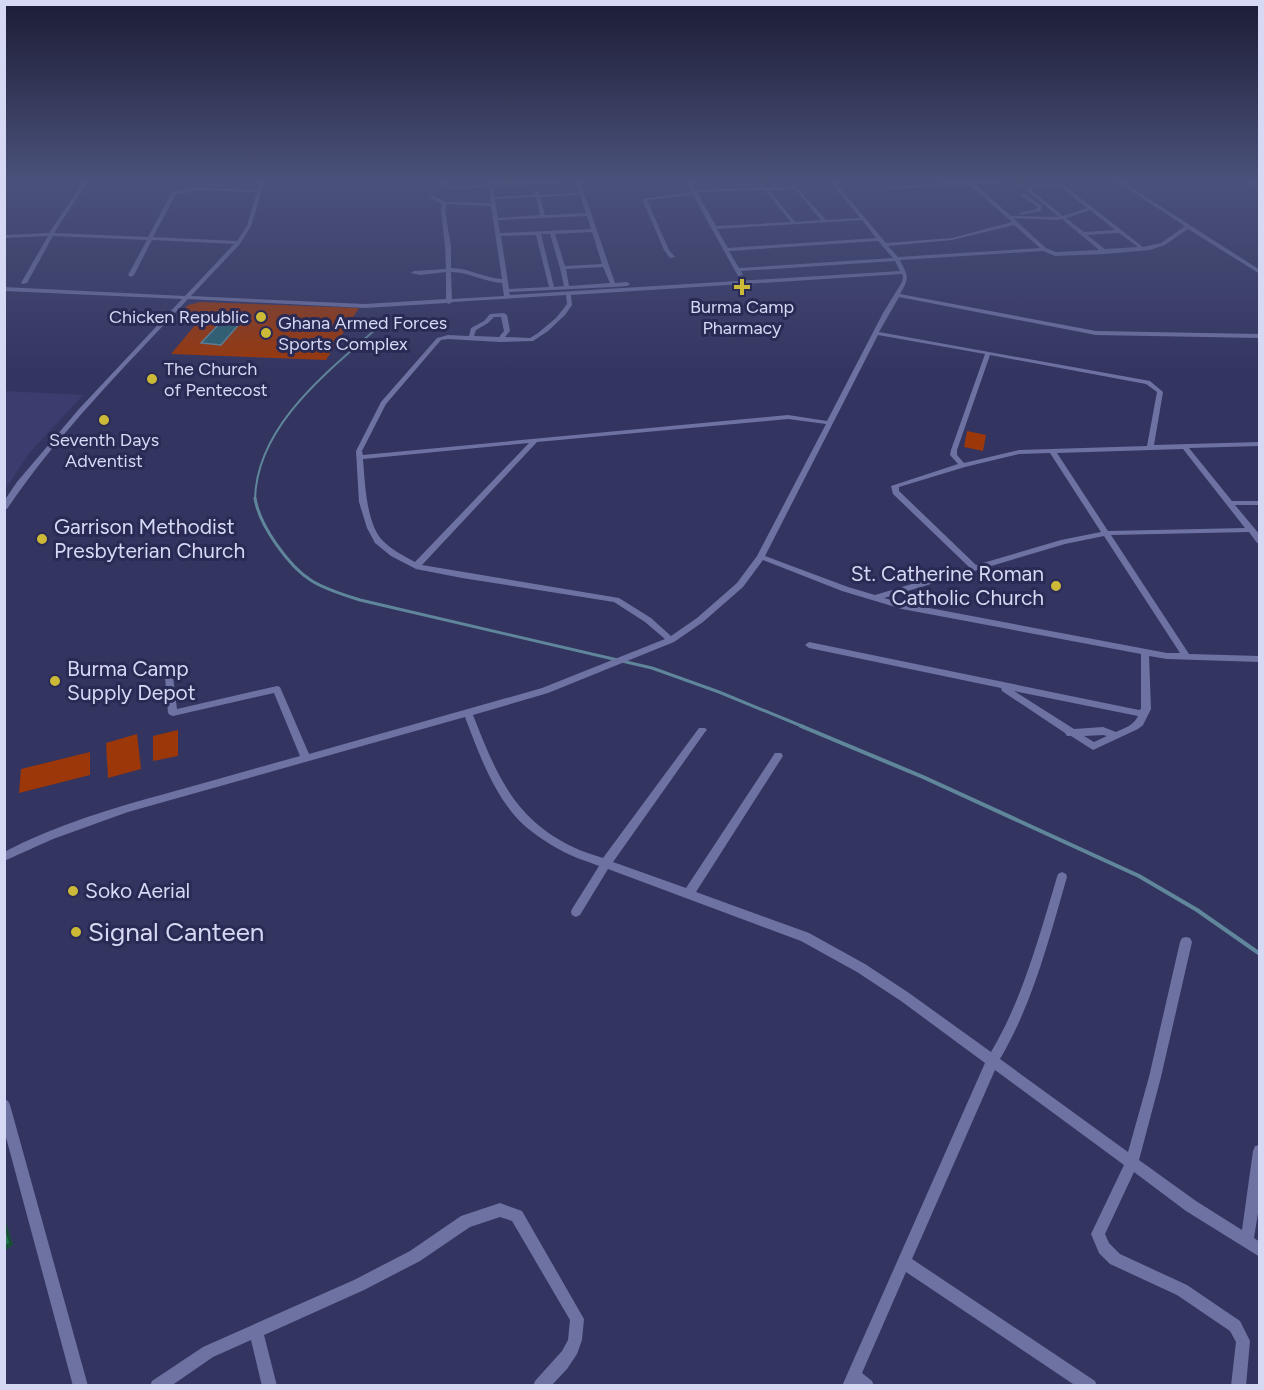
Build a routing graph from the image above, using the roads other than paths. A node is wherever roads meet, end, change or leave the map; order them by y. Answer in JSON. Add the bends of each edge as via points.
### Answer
{"nodes":[{"id":1,"x":44,"y":246,"type":"edge"},
{"id":2,"x":145,"y":246,"type":"edge"},
{"id":3,"x":235,"y":246,"type":"edge"},
{"id":4,"x":447,"y":246,"type":"edge"},
{"id":5,"x":500,"y":246,"type":"edge"},
{"id":6,"x":541,"y":246,"type":"edge"},
{"id":7,"x":556,"y":246,"type":"edge"},
{"id":8,"x":600,"y":246,"type":"edge"},
{"id":9,"x":665,"y":246,"type":"edge"},
{"id":10,"x":724,"y":246,"type":"edge"},
{"id":11,"x":783,"y":246,"type":"edge"},
{"id":12,"x":886,"y":246,"type":"edge"},
{"id":13,"x":1041,"y":246,"type":"edge"},
{"id":14,"x":1098,"y":246,"type":"edge"},
{"id":15,"x":1139,"y":246,"type":"edge"},
{"id":16,"x":1156,"y":246,"type":"edge"},
{"id":17,"x":1217,"y":246,"type":"edge"},
{"id":18,"x":1044,"y":249,"type":"junction"},
{"id":19,"x":1143,"y":249,"type":"junction"},
{"id":20,"x":726,"y":250,"type":"junction"},
{"id":21,"x":1105,"y":252,"type":"junction"},
{"id":22,"x":672,"y":257,"type":"dead end"},
{"id":23,"x":897,"y":260,"type":"junction"},
{"id":24,"x":605,"y":265,"type":"junction"},
{"id":25,"x":563,"y":268,"type":"junction"},
{"id":26,"x":738,"y":270,"type":"junction"},
{"id":27,"x":449,"y":271,"type":"junction"},
{"id":28,"x":904,"y":272,"type":"junction"},
{"id":29,"x":414,"y":273,"type":"dead end"},
{"id":30,"x":1260,"y":273,"type":"edge"},
{"id":31,"x":131,"y":275,"type":"dead end"},
{"id":32,"x":742,"y":279,"type":"junction"},
{"id":33,"x":505,"y":281,"type":"junction"},
{"id":34,"x":24,"y":283,"type":"dead end"},
{"id":35,"x":613,"y":285,"type":"junction"},
{"id":36,"x":4,"y":289,"type":"edge"},
{"id":37,"x":552,"y":289,"type":"junction"},
{"id":38,"x":507,"y":291,"type":"junction"},
{"id":39,"x":568,"y":291,"type":"junction"},
{"id":40,"x":897,"y":295,"type":"junction"},
{"id":41,"x":187,"y":298,"type":"junction"},
{"id":42,"x":507,"y":298,"type":"junction"},
{"id":43,"x":449,"y":302,"type":"junction"},
{"id":44,"x":876,"y":333,"type":"junction"},
{"id":45,"x":1260,"y":336,"type":"edge"},
{"id":46,"x":471,"y":338,"type":"junction"},
{"id":47,"x":500,"y":340,"type":"junction"},
{"id":48,"x":988,"y":353,"type":"junction"},
{"id":49,"x":829,"y":423,"type":"junction"},
{"id":50,"x":534,"y":442,"type":"junction"},
{"id":51,"x":1260,"y":444,"type":"edge"},
{"id":52,"x":1184,"y":446,"type":"junction"},
{"id":53,"x":1150,"y":447,"type":"junction"},
{"id":54,"x":1052,"y":451,"type":"junction"},
{"id":55,"x":359,"y":457,"type":"junction"},
{"id":56,"x":963,"y":465,"type":"junction"},
{"id":57,"x":1231,"y":503,"type":"junction"},
{"id":58,"x":1260,"y":503,"type":"edge"},
{"id":59,"x":4,"y":507,"type":"edge"},
{"id":60,"x":1251,"y":530,"type":"junction"},
{"id":61,"x":1106,"y":533,"type":"junction"},
{"id":62,"x":1260,"y":541,"type":"edge"},
{"id":63,"x":761,"y":557,"type":"junction"},
{"id":64,"x":416,"y":566,"type":"junction"},
{"id":65,"x":973,"y":567,"type":"junction"},
{"id":66,"x":874,"y":598,"type":"junction"},
{"id":67,"x":671,"y":640,"type":"junction"},
{"id":68,"x":808,"y":645,"type":"dead end"},
{"id":69,"x":1145,"y":651,"type":"junction"},
{"id":70,"x":1187,"y":657,"type":"junction"},
{"id":71,"x":1260,"y":658,"type":"edge"},
{"id":72,"x":169,"y":677,"type":"dead end"},
{"id":73,"x":1001,"y":686,"type":"junction"},
{"id":74,"x":1039,"y":693,"type":"junction"},
{"id":75,"x":1031,"y":706,"type":"junction"},
{"id":76,"x":1144,"y":712,"type":"junction"},
{"id":77,"x":468,"y":713,"type":"junction"},
{"id":78,"x":702,"y":730,"type":"dead end"},
{"id":79,"x":1070,"y":733,"type":"junction"},
{"id":80,"x":1116,"y":735,"type":"junction"},
{"id":81,"x":778,"y":756,"type":"dead end"},
{"id":82,"x":306,"y":758,"type":"junction"},
{"id":83,"x":4,"y":857,"type":"edge"},
{"id":84,"x":606,"y":863,"type":"junction"},
{"id":85,"x":1062,"y":877,"type":"dead end"},
{"id":86,"x":688,"y":895,"type":"junction"},
{"id":87,"x":576,"y":912,"type":"dead end"},
{"id":88,"x":1186,"y":942,"type":"dead end"},
{"id":89,"x":992,"y":1062,"type":"junction"},
{"id":90,"x":4,"y":1105,"type":"edge"},
{"id":91,"x":1260,"y":1151,"type":"edge"},
{"id":92,"x":1132,"y":1162,"type":"junction"},
{"id":93,"x":1247,"y":1241,"type":"junction"},
{"id":94,"x":1260,"y":1250,"type":"edge"},
{"id":95,"x":904,"y":1262,"type":"junction"},
{"id":96,"x":256,"y":1331,"type":"junction"},
{"id":97,"x":851,"y":1381,"type":"edge"},
{"id":98,"x":81,"y":1386,"type":"edge"},
{"id":99,"x":157,"y":1386,"type":"edge"},
{"id":100,"x":270,"y":1386,"type":"edge"},
{"id":101,"x":540,"y":1386,"type":"edge"},
{"id":102,"x":867,"y":1386,"type":"edge"},
{"id":103,"x":1090,"y":1386,"type":"edge"},
{"id":104,"x":1238,"y":1386,"type":"edge"}],
"edges":[{"from":1,"to":34,"type":"street"},
{"from":2,"to":31,"type":"street"},
{"from":3,"to":41,"type":"street"},
{"from":4,"to":27,"type":"street"},
{"from":5,"to":33,"type":"street"},
{"from":6,"to":37,"type":"street"},
{"from":7,"to":25,"type":"street"},
{"from":8,"to":24,"type":"street"},
{"from":9,"to":22,"type":"street"},
{"from":10,"to":20,"type":"street"},
{"from":11,"to":20,"type":"street"},
{"from":12,"to":23,"type":"street"},
{"from":13,"to":18,"type":"street"},
{"from":14,"to":21,"type":"street"},
{"from":15,"to":19,"type":"street"},
{"from":16,"to":19,"type":"street"},
{"from":17,"to":30,"type":"street"},
{"from":18,"to":21,"type":"street","via":[[1061,255]]},
{"from":18,"to":23,"type":"street"},
{"from":19,"to":21,"type":"street"},
{"from":20,"to":26,"type":"street"},
{"from":23,"to":26,"type":"street"},
{"from":23,"to":28,"type":"street"},
{"from":24,"to":25,"type":"street"},
{"from":24,"to":35,"type":"street"},
{"from":25,"to":39,"type":"street"},
{"from":26,"to":32,"type":"street"},
{"from":27,"to":29,"type":"street"},
{"from":27,"to":33,"type":"street"},
{"from":27,"to":43,"type":"street"},
{"from":28,"to":32,"type":"street"},
{"from":28,"to":40,"type":"street","via":[[905,282]]},
{"from":32,"to":35,"type":"street"},
{"from":32,"to":39,"type":"street"},
{"from":33,"to":38,"type":"street"},
{"from":35,"to":39,"type":"street"},
{"from":36,"to":41,"type":"street"},
{"from":37,"to":38,"type":"street"},
{"from":37,"to":39,"type":"street"},
{"from":38,"to":42,"type":"street"},
{"from":39,"to":42,"type":"street"},
{"from":39,"to":47,"type":"street","via":[[570,302],[566,309],[537,337]]},
{"from":40,"to":44,"type":"street"},
{"from":40,"to":45,"type":"street","via":[[1096,333]]},
{"from":41,"to":43,"type":"street","via":[[365,306]]},
{"from":41,"to":59,"type":"street","via":[[81,410]]},
{"from":42,"to":43,"type":"street"},
{"from":44,"to":48,"type":"street"},
{"from":44,"to":49,"type":"street"},
{"from":46,"to":47,"type":"street"},
{"from":46,"to":47,"type":"street","via":[[473,329],[492,315],[502,314],[507,329]]},
{"from":46,"to":55,"type":"street","via":[[435,342],[383,403],[361,445]]},
{"from":48,"to":53,"type":"street","via":[[1137,380],[1156,387],[1160,392]]},
{"from":48,"to":56,"type":"street","via":[[954,450],[953,455]]},
{"from":49,"to":50,"type":"street","via":[[788,417]]},
{"from":49,"to":63,"type":"street"},
{"from":50,"to":55,"type":"street"},
{"from":50,"to":64,"type":"street"},
{"from":51,"to":52,"type":"street"},
{"from":52,"to":53,"type":"street"},
{"from":52,"to":57,"type":"street"},
{"from":53,"to":54,"type":"street"},
{"from":54,"to":56,"type":"street","via":[[1013,453]]},
{"from":54,"to":61,"type":"street"},
{"from":55,"to":64,"type":"street","via":[[363,502],[371,528],[378,541]]},
{"from":56,"to":65,"type":"street","via":[[898,483],[894,489]]},
{"from":57,"to":58,"type":"street"},
{"from":57,"to":60,"type":"street"},
{"from":60,"to":61,"type":"street"},
{"from":60,"to":62,"type":"street"},
{"from":61,"to":65,"type":"street"},
{"from":61,"to":70,"type":"street"},
{"from":63,"to":66,"type":"street"},
{"from":63,"to":67,"type":"street","via":[[726,599]]},
{"from":64,"to":67,"type":"street","via":[[616,600]]},
{"from":65,"to":66,"type":"street"},
{"from":66,"to":69,"type":"street"},
{"from":67,"to":77,"type":"street","via":[[545,691]]},
{"from":68,"to":73,"type":"street"},
{"from":69,"to":70,"type":"street"},
{"from":69,"to":76,"type":"street"},
{"from":70,"to":71,"type":"street"},
{"from":72,"to":82,"type":"street","via":[[173,713],[277,689]]},
{"from":73,"to":74,"type":"street"},
{"from":73,"to":75,"type":"street"},
{"from":74,"to":75,"type":"street"},
{"from":74,"to":76,"type":"street"},
{"from":75,"to":79,"type":"street"},
{"from":76,"to":80,"type":"street","via":[[1140,723]]},
{"from":77,"to":82,"type":"street"},
{"from":77,"to":84,"type":"street","via":[[492,774],[519,814],[569,850]]},
{"from":78,"to":84,"type":"street"},
{"from":79,"to":80,"type":"street","via":[[1103,731]]},
{"from":79,"to":80,"type":"street","via":[[1093,746]]},
{"from":81,"to":86,"type":"street"},
{"from":82,"to":83,"type":"street","via":[[118,811]]},
{"from":84,"to":86,"type":"street"},
{"from":84,"to":87,"type":"street"},
{"from":85,"to":89,"type":"street","via":[[1029,985],[1010,1034]]},
{"from":86,"to":89,"type":"street","via":[[805,937],[905,997]]},
{"from":88,"to":92,"type":"street"},
{"from":89,"to":92,"type":"street"},
{"from":89,"to":95,"type":"street"},
{"from":90,"to":98,"type":"street"},
{"from":91,"to":93,"type":"street"},
{"from":92,"to":93,"type":"street"},
{"from":92,"to":104,"type":"street","via":[[1098,1234],[1104,1248],[1115,1259],[1182,1290],[1235,1326],[1243,1341]]},
{"from":93,"to":94,"type":"street"},
{"from":95,"to":97,"type":"street"},
{"from":95,"to":103,"type":"street"},
{"from":96,"to":99,"type":"street","via":[[208,1352]]},
{"from":96,"to":100,"type":"street"},
{"from":96,"to":101,"type":"street","via":[[406,1261],[466,1221],[500,1210],[517,1216],[578,1319],[578,1336],[567,1360]]},
{"from":97,"to":102,"type":"street"}]}
